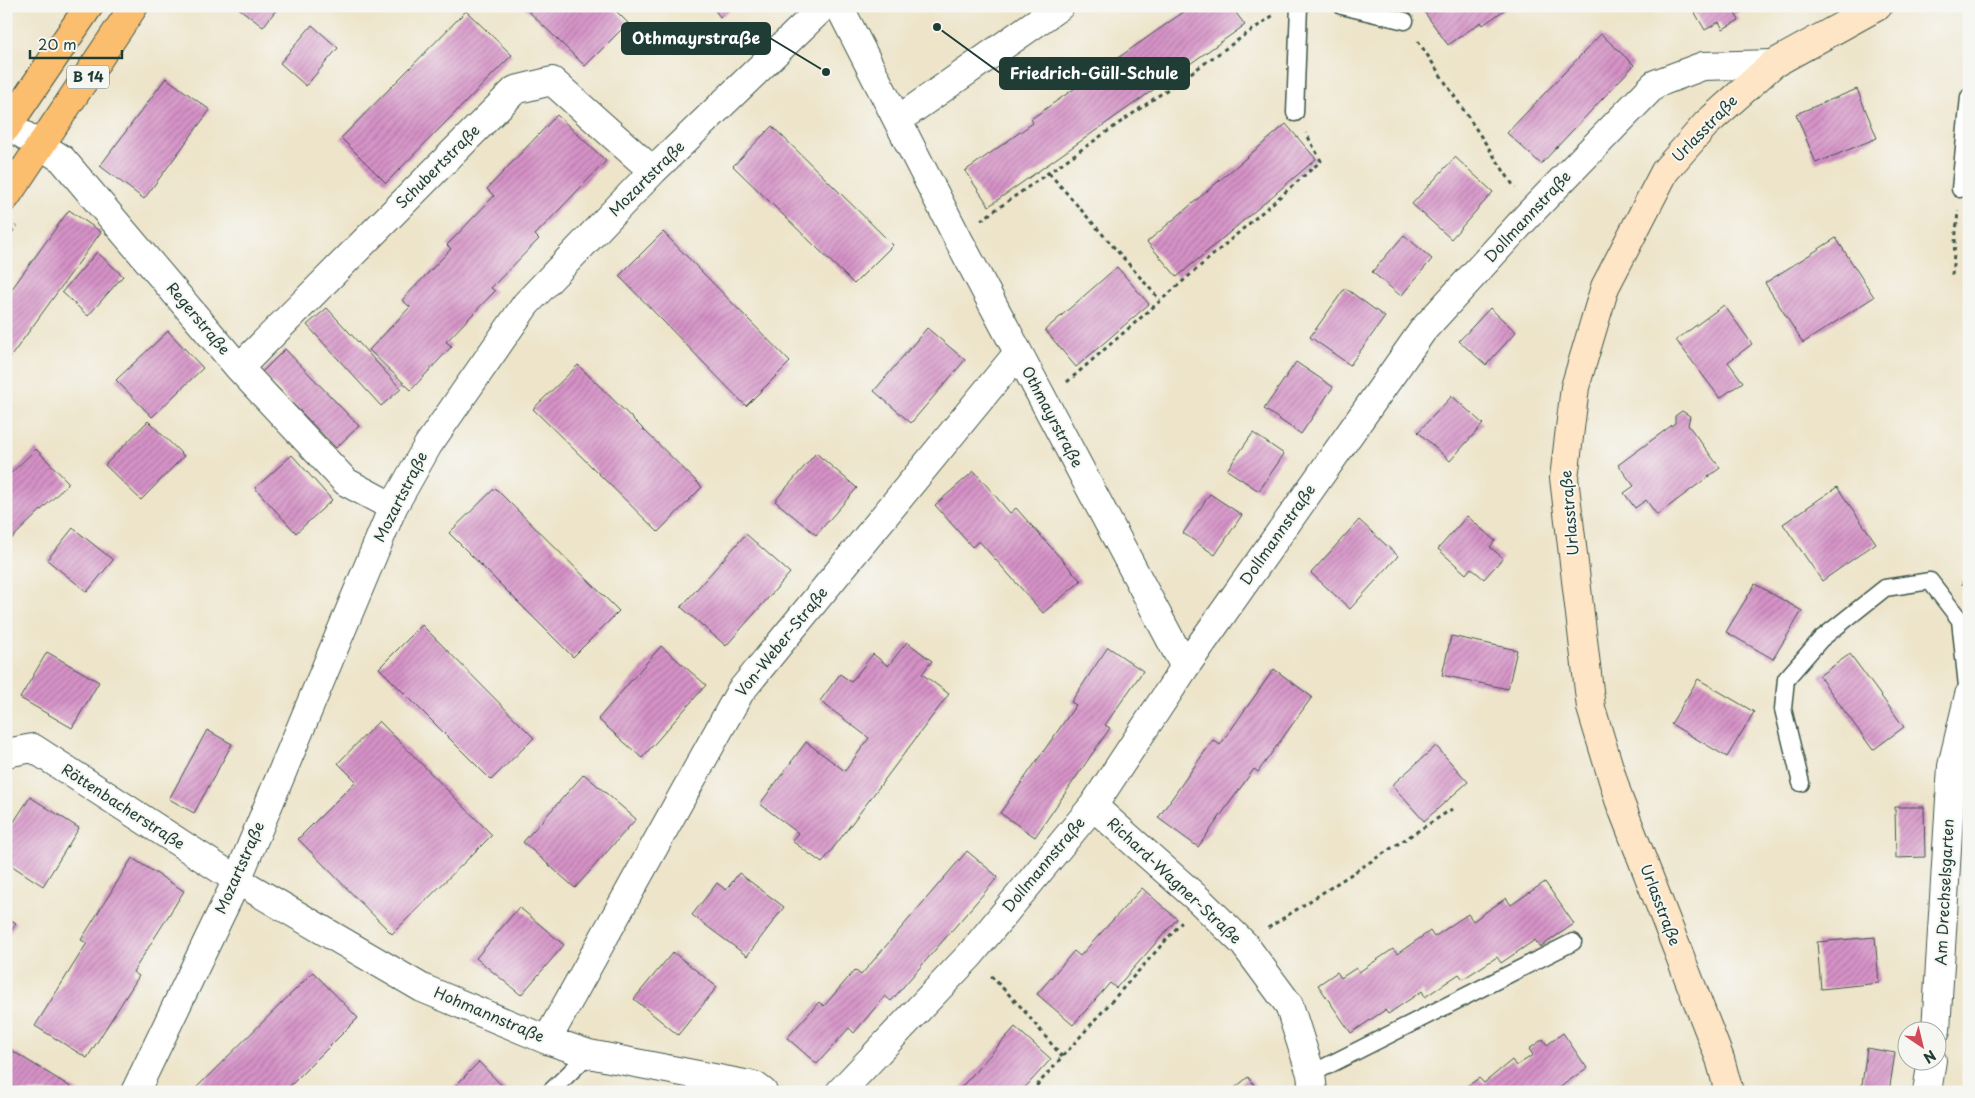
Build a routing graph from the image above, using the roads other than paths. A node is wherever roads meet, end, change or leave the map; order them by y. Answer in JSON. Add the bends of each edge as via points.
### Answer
{"nodes":[{"id":1,"x":89,"y":6,"type":"edge"},
{"id":2,"x":134,"y":6,"type":"edge"},
{"id":3,"x":824,"y":6,"type":"edge"},
{"id":4,"x":839,"y":6,"type":"edge"},
{"id":5,"x":1060,"y":6,"type":"edge"},
{"id":6,"x":1299,"y":6,"type":"edge"},
{"id":7,"x":1342,"y":6,"type":"edge"},
{"id":8,"x":1878,"y":6,"type":"edge"},
{"id":9,"x":1405,"y":21,"type":"road end"},
{"id":10,"x":1773,"y":64,"type":"junction"},
{"id":11,"x":1969,"y":97,"type":"edge"},
{"id":12,"x":1295,"y":113,"type":"road end"},
{"id":13,"x":899,"y":119,"type":"junction"},
{"id":14,"x":7,"y":127,"type":"edge"},
{"id":15,"x":42,"y":147,"type":"junction"},
{"id":16,"x":653,"y":172,"type":"junction"},
{"id":17,"x":11,"y":180,"type":"edge"},
{"id":18,"x":1960,"y":189,"type":"road end"},
{"id":19,"x":1018,"y":353,"type":"junction"},
{"id":20,"x":239,"y":368,"type":"junction"},
{"id":21,"x":393,"y":507,"type":"junction"},
{"id":22,"x":1185,"y":667,"type":"junction"},
{"id":23,"x":1968,"y":695,"type":"edge"},
{"id":24,"x":6,"y":753,"type":"edge"},
{"id":25,"x":1801,"y":783,"type":"dead end"},
{"id":26,"x":1093,"y":806,"type":"junction"},
{"id":27,"x":237,"y":880,"type":"junction"},
{"id":28,"x":1573,"y":942,"type":"dead end"},
{"id":29,"x":1937,"y":1020,"type":"edge"},
{"id":30,"x":547,"y":1040,"type":"junction"},
{"id":31,"x":589,"y":1054,"type":"junction"},
{"id":32,"x":1930,"y":1070,"type":"edge"},
{"id":33,"x":1312,"y":1083,"type":"edge"},
{"id":34,"x":135,"y":1092,"type":"edge"},
{"id":35,"x":550,"y":1092,"type":"edge"},
{"id":36,"x":763,"y":1092,"type":"edge"},
{"id":37,"x":840,"y":1092,"type":"edge"},
{"id":38,"x":1729,"y":1092,"type":"edge"},
{"id":39,"x":1927,"y":1092,"type":"edge"}],
"edges":[{"from":1,"to":14,"type":"main road","number":"B 14"},
{"from":2,"to":15,"type":"main road","number":"B 14"},
{"from":3,"to":16,"type":"street","name":"Mozartstraße"},
{"from":4,"to":13,"type":"street","name":"Othmayrstraße"},
{"from":5,"to":13,"type":"street"},
{"from":6,"to":12,"type":"lane"},
{"from":7,"to":9,"type":"lane"},
{"from":8,"to":10,"type":"street","name":"Urlasstraße"},
{"from":10,"to":22,"type":"street","name":"Dollmannstraße","via":[[1703,66],[1655,84],[1423,330]]},
{"from":10,"to":38,"type":"street","name":"Urlasstraße","via":[[1706,124],[1665,171],[1605,287],[1576,387],[1564,478],[1591,708],[1619,800],[1720,1059]]},
{"from":11,"to":18,"type":"lane"},
{"from":13,"to":19,"type":"street","name":"Othmayrstraße"},
{"from":14,"to":15,"type":"street","name":"Regerstraße"},
{"from":15,"to":17,"type":"main road","number":"B 14"},
{"from":15,"to":20,"type":"street","name":"Regerstraße","via":[[62,160]]},
{"from":16,"to":20,"type":"street","name":"Schubertstraße","via":[[552,81],[515,90]]},
{"from":16,"to":21,"type":"street","name":"Mozartstraße","via":[[526,304],[428,445]]},
{"from":19,"to":22,"type":"street","name":"Othmayrstraße"},
{"from":19,"to":30,"type":"street","name":"Von-Weber-Straße","via":[[740,692]]},
{"from":20,"to":21,"type":"street","name":"Regerstraße","via":[[346,482]]},
{"from":21,"to":27,"type":"street","name":"Mozartstraße"},
{"from":22,"to":26,"type":"street","name":"Dollmannstraße"},
{"from":23,"to":25,"type":"lane","via":[[1960,620],[1930,581],[1885,588],[1821,639],[1786,679],[1783,709]]},
{"from":23,"to":29,"type":"street","name":"Am Drechselsgarten","via":[[1952,766]]},
{"from":24,"to":27,"type":"street","name":"Röttenbacherstraße","via":[[32,748]]},
{"from":26,"to":33,"type":"street","name":"Richard-Wagner-Straße","via":[[1244,944],[1289,1005]]},
{"from":26,"to":37,"type":"street","name":"Dollmannstraße","via":[[970,956]]},
{"from":27,"to":30,"type":"street","name":"Hohmannstraße","via":[[422,988]]},
{"from":27,"to":34,"type":"street","name":"Mozartstraße"},
{"from":28,"to":33,"type":"lane"},
{"from":30,"to":31,"type":"street","name":"Hohmannstraße"},
{"from":31,"to":35,"type":"lane"},
{"from":31,"to":36,"type":"street","name":"Hohmannstraße","via":[[755,1086]]},
{"from":32,"to":39,"type":"street"}]}
